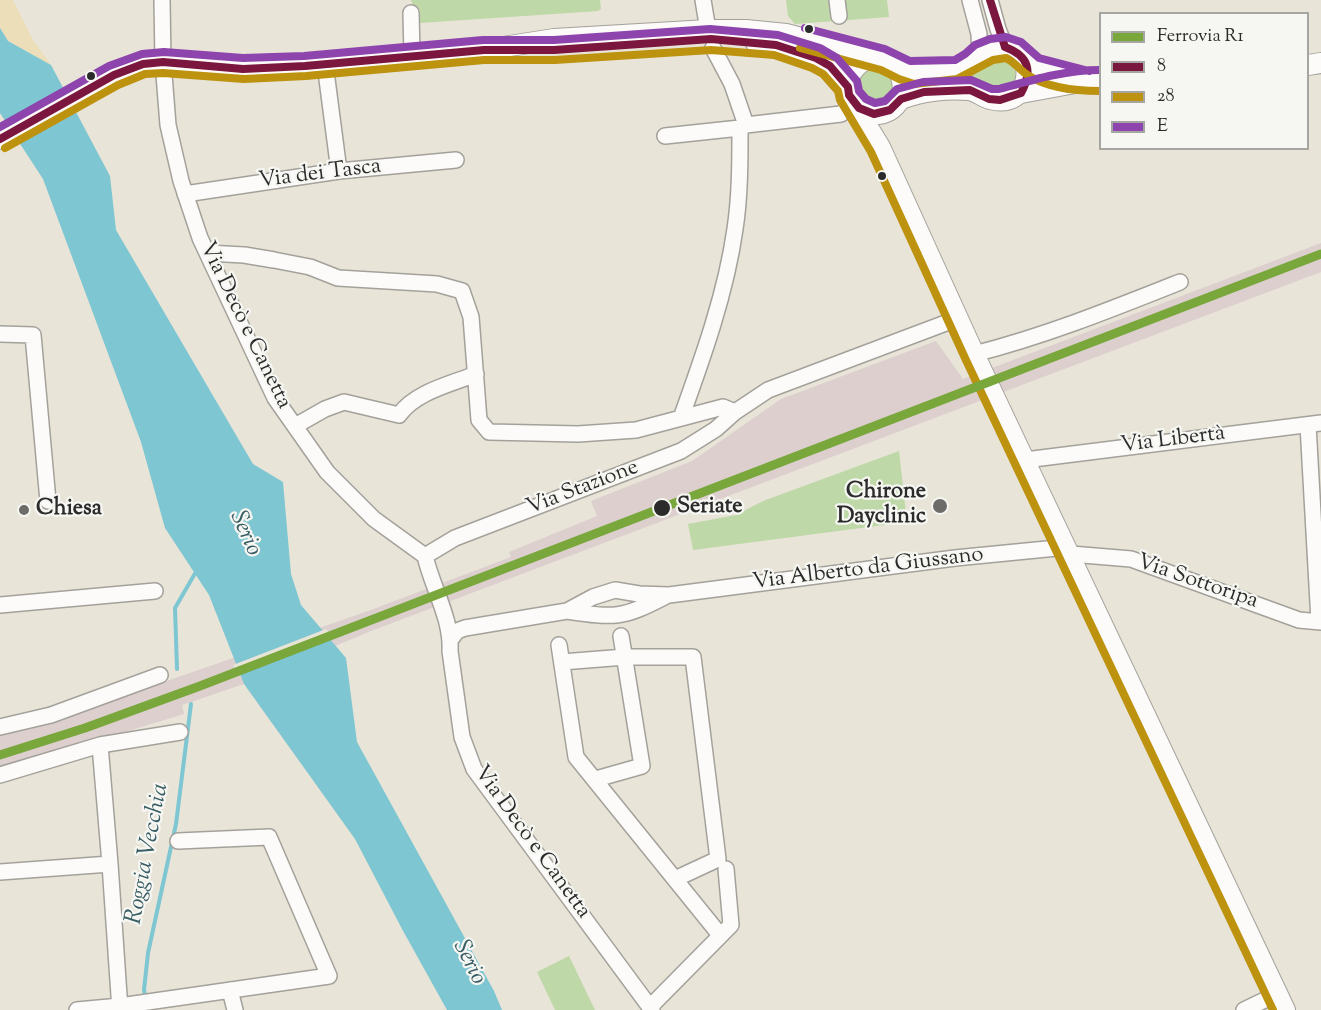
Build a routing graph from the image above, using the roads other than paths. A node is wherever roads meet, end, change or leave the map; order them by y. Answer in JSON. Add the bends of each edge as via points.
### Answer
{"nodes":[{"id":1,"x":162,"y":0,"type":"edge"},
{"id":2,"x":703,"y":0,"type":"edge"},
{"id":3,"x":970,"y":0,"type":"edge"},
{"id":4,"x":990,"y":0,"type":"edge"},
{"id":5,"x":411,"y":13,"type":"dead end"},
{"id":6,"x":710,"y":39,"type":"junction"},
{"id":7,"x":1005,"y":47,"type":"junction"},
{"id":8,"x":484,"y":50,"type":"junction"},
{"id":9,"x":980,"y":54,"type":"junction"},
{"id":10,"x":412,"y":56,"type":"junction"},
{"id":11,"x":1024,"y":58,"type":"junction"},
{"id":12,"x":885,"y":61,"type":"junction"},
{"id":13,"x":163,"y":62,"type":"junction"},
{"id":14,"x":325,"y":64,"type":"junction"},
{"id":15,"x":1094,"y":81,"type":"edge"},
{"id":16,"x":1021,"y":93,"type":"junction"},
{"id":17,"x":851,"y":95,"type":"junction"},
{"id":18,"x":895,"y":104,"type":"junction"},
{"id":19,"x":743,"y":127,"type":"junction"},
{"id":20,"x":665,"y":136,"type":"dead end"},
{"id":21,"x":0,"y":139,"type":"edge"},
{"id":22,"x":880,"y":147,"type":"junction"},
{"id":23,"x":456,"y":160,"type":"dead end"},
{"id":24,"x":339,"y":171,"type":"junction"},
{"id":25,"x":185,"y":194,"type":"junction"},
{"id":26,"x":207,"y":253,"type":"junction"},
{"id":27,"x":1180,"y":282,"type":"dead end"},
{"id":28,"x":959,"y":318,"type":"junction"},
{"id":29,"x":0,"y":334,"type":"edge"},
{"id":30,"x":974,"y":354,"type":"junction"},
{"id":31,"x":476,"y":374,"type":"junction"},
{"id":32,"x":735,"y":412,"type":"junction"},
{"id":33,"x":681,"y":418,"type":"junction"},
{"id":34,"x":1314,"y":424,"type":"edge"},
{"id":35,"x":295,"y":426,"type":"junction"},
{"id":36,"x":1025,"y":460,"type":"junction"},
{"id":37,"x":48,"y":501,"type":"dead end"},
{"id":38,"x":1069,"y":549,"type":"junction"},
{"id":39,"x":425,"y":556,"type":"junction"},
{"id":40,"x":154,"y":591,"type":"dead end"},
{"id":41,"x":593,"y":597,"type":"junction"},
{"id":42,"x":640,"y":601,"type":"junction"},
{"id":43,"x":0,"y":605,"type":"edge"},
{"id":44,"x":567,"y":611,"type":"junction"},
{"id":45,"x":594,"y":615,"type":"junction"},
{"id":46,"x":1320,"y":622,"type":"edge"},
{"id":47,"x":621,"y":636,"type":"dead end"},
{"id":48,"x":451,"y":639,"type":"junction"},
{"id":49,"x":559,"y":645,"type":"dead end"},
{"id":50,"x":625,"y":657,"type":"junction"},
{"id":51,"x":562,"y":662,"type":"junction"},
{"id":52,"x":160,"y":675,"type":"dead end"},
{"id":53,"x":0,"y":727,"type":"edge"},
{"id":54,"x":180,"y":732,"type":"dead end"},
{"id":55,"x":100,"y":745,"type":"junction"},
{"id":56,"x":0,"y":775,"type":"edge"},
{"id":57,"x":596,"y":779,"type":"junction"},
{"id":58,"x":178,"y":841,"type":"dead end"},
{"id":59,"x":110,"y":864,"type":"junction"},
{"id":60,"x":726,"y":869,"type":"dead end"},
{"id":61,"x":0,"y":872,"type":"edge"},
{"id":62,"x":675,"y":879,"type":"junction"},
{"id":63,"x":720,"y":935,"type":"junction"},
{"id":64,"x":230,"y":990,"type":"junction"},
{"id":65,"x":1281,"y":1002,"type":"edge"},
{"id":66,"x":120,"y":1008,"type":"edge"},
{"id":67,"x":651,"y":1009,"type":"edge"},
{"id":68,"x":77,"y":1010,"type":"edge"},
{"id":69,"x":235,"y":1010,"type":"edge"},
{"id":70,"x":1244,"y":1010,"type":"edge"}],
"edges":[{"from":1,"to":13,"type":"street","name":"Via Decò e Canetta"},
{"from":2,"to":6,"type":"street"},
{"from":3,"to":9,"type":"street"},
{"from":4,"to":7,"type":"street"},
{"from":5,"to":10,"type":"street"},
{"from":6,"to":8,"type":"main road","via":[[554,39]]},
{"from":6,"to":12,"type":"main road","via":[[746,30],[786,34]]},
{"from":6,"to":19,"type":"street","via":[[732,84]]},
{"from":7,"to":9,"type":"main road"},
{"from":7,"to":11,"type":"main road"},
{"from":8,"to":10,"type":"main road"},
{"from":8,"to":17,"type":"main road","via":[[554,50],[711,39],[776,45],[830,66]]},
{"from":9,"to":12,"type":"main road","via":[[958,70],[947,71],[908,72]]},
{"from":10,"to":14,"type":"main road"},
{"from":11,"to":15,"type":"main road","via":[[1034,67]]},
{"from":11,"to":16,"type":"main road","via":[[1027,82]]},
{"from":12,"to":17,"type":"main road","via":[[867,59],[853,70]]},
{"from":12,"to":18,"type":"main road","via":[[900,72],[903,81]]},
{"from":13,"to":14,"type":"main road","via":[[243,69]]},
{"from":13,"to":21,"type":"main road","via":[[143,64],[114,75]]},
{"from":13,"to":25,"type":"street","name":"Via Decò e Canetta","via":[[168,125]]},
{"from":14,"to":24,"type":"street"},
{"from":15,"to":16,"type":"main road"},
{"from":16,"to":18,"type":"main road","via":[[1000,100],[970,90],[924,92]]},
{"from":17,"to":18,"type":"main road","via":[[859,108],[874,114]]},
{"from":17,"to":19,"type":"street","via":[[841,114]]},
{"from":17,"to":22,"type":"main road"},
{"from":18,"to":22,"type":"main road","via":[[882,131]]},
{"from":19,"to":20,"type":"street"},
{"from":19,"to":33,"type":"street","via":[[735,229],[705,351]]},
{"from":22,"to":28,"type":"main road"},
{"from":23,"to":24,"type":"street","name":"Via dei Tasca"},
{"from":24,"to":25,"type":"street","name":"Via dei Tasca"},
{"from":25,"to":26,"type":"street","name":"Via Decò e Canetta"},
{"from":26,"to":31,"type":"street","via":[[274,260],[310,267],[338,278],[437,284],[462,291],[471,317]]},
{"from":26,"to":35,"type":"street","name":"Via Decò e Canetta","via":[[275,398]]},
{"from":27,"to":30,"type":"street","via":[[1089,319]]},
{"from":28,"to":30,"type":"main road"},
{"from":28,"to":32,"type":"street","name":"Via Stazione","via":[[768,390]]},
{"from":29,"to":37,"type":"street","via":[[33,335]]},
{"from":30,"to":36,"type":"main road"},
{"from":31,"to":33,"type":"street","via":[[479,420],[489,432],[601,433],[636,430]]},
{"from":31,"to":35,"type":"street","via":[[406,405],[399,415],[344,402]]},
{"from":32,"to":33,"type":"street","via":[[723,407]]},
{"from":32,"to":39,"type":"street","name":"Via Stazione","via":[[681,451],[454,538]]},
{"from":34,"to":36,"type":"street","name":"Via Libertà"},
{"from":34,"to":46,"type":"street"},
{"from":35,"to":39,"type":"street","name":"Via Decò e Canetta","via":[[327,472],[374,519]]},
{"from":36,"to":38,"type":"main road"},
{"from":38,"to":42,"type":"street","name":"Via Alberto da Giussano","via":[[955,558]]},
{"from":38,"to":46,"type":"street","name":"Via Sottoripa","via":[[1131,559],[1299,620]]},
{"from":38,"to":65,"type":"main road"},
{"from":39,"to":48,"type":"street","name":"Via Decò e Canetta"},
{"from":40,"to":43,"type":"street"},
{"from":41,"to":42,"type":"street","via":[[615,590]]},
{"from":41,"to":44,"type":"street"},
{"from":41,"to":45,"type":"street"},
{"from":42,"to":45,"type":"street","via":[[619,616]]},
{"from":44,"to":45,"type":"street"},
{"from":44,"to":48,"type":"street","via":[[465,628]]},
{"from":47,"to":50,"type":"street"},
{"from":48,"to":67,"type":"street","name":"Via Decò e Canetta","via":[[462,737],[474,769]]},
{"from":49,"to":51,"type":"street"},
{"from":50,"to":51,"type":"street"},
{"from":50,"to":57,"type":"street","via":[[642,766]]},
{"from":50,"to":62,"type":"street","via":[[693,657],[718,859]]},
{"from":51,"to":57,"type":"street","via":[[576,756]]},
{"from":52,"to":53,"type":"street","via":[[51,715]]},
{"from":54,"to":55,"type":"street"},
{"from":55,"to":56,"type":"street"},
{"from":55,"to":59,"type":"street"},
{"from":57,"to":62,"type":"street"},
{"from":58,"to":64,"type":"street","via":[[269,837],[329,976]]},
{"from":59,"to":61,"type":"street"},
{"from":59,"to":66,"type":"street"},
{"from":60,"to":63,"type":"street","via":[[731,925]]},
{"from":62,"to":63,"type":"street"},
{"from":63,"to":67,"type":"street"},
{"from":64,"to":66,"type":"street"},
{"from":64,"to":69,"type":"street"},
{"from":65,"to":70,"type":"street"},
{"from":66,"to":68,"type":"street"}]}
